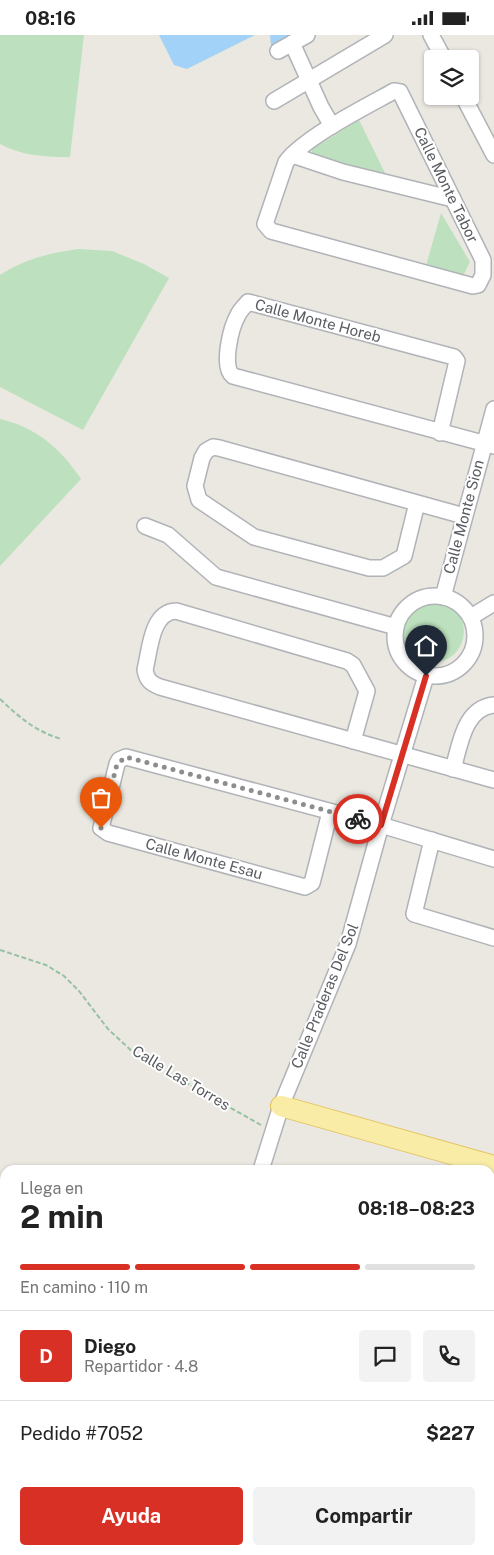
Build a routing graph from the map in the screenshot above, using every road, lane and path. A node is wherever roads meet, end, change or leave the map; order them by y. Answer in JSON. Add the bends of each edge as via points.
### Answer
{"nodes":[{"id":1,"x":307,"y":35,"type":"edge"},
{"id":2,"x":385,"y":35,"type":"edge"},
{"id":3,"x":431,"y":35,"type":"edge"},
{"id":4,"x":292,"y":43,"type":"junction"},
{"id":5,"x":439,"y":50,"type":"edge"},
{"id":6,"x":278,"y":51,"type":"dead end"},
{"id":7,"x":308,"y":80,"type":"junction"},
{"id":8,"x":274,"y":101,"type":"dead end"},
{"id":9,"x":468,"y":105,"type":"edge"},
{"id":10,"x":332,"y":126,"type":"junction"},
{"id":11,"x":292,"y":155,"type":"junction"},
{"id":12,"x":494,"y":155,"type":"edge"},
{"id":13,"x":453,"y":199,"type":"junction"},
{"id":14,"x":494,"y":409,"type":"edge"},
{"id":15,"x":440,"y":433,"type":"junction"},
{"id":16,"x":489,"y":445,"type":"edge"},
{"id":17,"x":416,"y":503,"type":"junction"},
{"id":18,"x":464,"y":517,"type":"junction"},
{"id":19,"x":145,"y":526,"type":"dead end"},
{"id":20,"x":443,"y":597,"type":"junction"},
{"id":21,"x":494,"y":603,"type":"edge"},
{"id":22,"x":470,"y":617,"type":"junction"},
{"id":23,"x":396,"y":627,"type":"junction"},
{"id":24,"x":426,"y":676,"type":"junction"},
{"id":25,"x":0,"y":699,"type":"edge"},
{"id":26,"x":494,"y":705,"type":"edge"},
{"id":27,"x":61,"y":739,"type":"dead end"},
{"id":28,"x":352,"y":741,"type":"junction"},
{"id":29,"x":402,"y":755,"type":"junction"},
{"id":30,"x":453,"y":769,"type":"junction"},
{"id":31,"x":494,"y":780,"type":"edge"},
{"id":32,"x":330,"y":812,"type":"junction"},
{"id":33,"x":381,"y":825,"type":"junction"},
{"id":34,"x":432,"y":840,"type":"junction"},
{"id":35,"x":494,"y":859,"type":"edge"},
{"id":36,"x":494,"y":938,"type":"edge"},
{"id":37,"x":0,"y":950,"type":"edge"},
{"id":38,"x":281,"y":1106,"type":"junction"},
{"id":39,"x":272,"y":1132,"type":"junction"},
{"id":40,"x":262,"y":1165,"type":"edge"},
{"id":41,"x":490,"y":1165,"type":"edge"}],
"edges":[{"from":1,"to":4,"type":"street"},
{"from":2,"to":7,"type":"street"},
{"from":3,"to":5,"type":"street"},
{"from":4,"to":6,"type":"street"},
{"from":4,"to":7,"type":"street"},
{"from":7,"to":8,"type":"street"},
{"from":7,"to":10,"type":"street"},
{"from":9,"to":12,"type":"street"},
{"from":10,"to":11,"type":"street","name":"Calle Monte Tabor"},
{"from":10,"to":13,"type":"street","name":"Calle Monte Tabor","via":[[394,91],[400,92]]},
{"from":11,"to":13,"type":"street","via":[[343,172]]},
{"from":11,"to":13,"type":"street","name":"Calle Monte Tabor","via":[[266,215],[265,224],[271,231],[478,285],[483,275],[483,260]]},
{"from":14,"to":16,"type":"street","name":"Calle Monte Sion"},
{"from":15,"to":15,"type":"street","name":"Calle Monte Horeb","via":[[233,376],[228,372],[226,363],[237,315],[248,302],[454,357],[457,361]]},
{"from":15,"to":16,"type":"street","name":"Calle Monte Horeb"},
{"from":16,"to":18,"type":"street","name":"Calle Monte Sion"},
{"from":17,"to":17,"type":"street","via":[[213,447],[202,458],[195,486],[199,500],[254,537],[368,568],[383,568],[404,556]]},
{"from":17,"to":18,"type":"street"},
{"from":18,"to":20,"type":"street","name":"Calle Monte Sion"},
{"from":19,"to":23,"type":"street","via":[[168,535],[216,577]]},
{"from":20,"to":22,"type":"street","via":[[462,606]]},
{"from":20,"to":23,"type":"street","via":[[424,597],[412,603],[402,612]]},
{"from":21,"to":22,"type":"street"},
{"from":22,"to":24,"type":"street","via":[[475,630],[471,656],[452,673]]},
{"from":23,"to":24,"type":"street","via":[[394,637],[404,662]]},
{"from":24,"to":29,"type":"street","name":"Calle Praderas Del Sol"},
{"from":25,"to":27,"type":"path","via":[[22,721],[42,733]]},
{"from":26,"to":30,"type":"street","via":[[482,708],[468,720]]},
{"from":28,"to":28,"type":"street","via":[[150,683],[145,670],[158,619],[168,611],[176,611],[347,661],[353,665],[367,691]]},
{"from":28,"to":29,"type":"street"},
{"from":29,"to":30,"type":"street"},
{"from":29,"to":33,"type":"street","name":"Calle Praderas Del Sol"},
{"from":30,"to":31,"type":"street"},
{"from":32,"to":32,"type":"street","name":"Calle Monte Esau","via":[[126,757],[117,764],[101,828],[108,833],[305,887],[312,883]]},
{"from":32,"to":33,"type":"street","name":"Calle Monte Esau"},
{"from":33,"to":34,"type":"street","name":"Calle Monte Esau"},
{"from":33,"to":38,"type":"street","name":"Calle Praderas Del Sol","via":[[348,945]]},
{"from":34,"to":35,"type":"street","name":"Calle Monte Esau"},
{"from":34,"to":36,"type":"street","via":[[414,914]]},
{"from":37,"to":39,"type":"path","name":"Calle Las Torres","via":[[46,965],[64,976],[108,1029],[135,1054]]},
{"from":38,"to":39,"type":"street","name":"Calle Praderas Del Sol"},
{"from":38,"to":41,"type":"main road"},
{"from":39,"to":40,"type":"street","name":"Calle Praderas Del Sol"}]}
